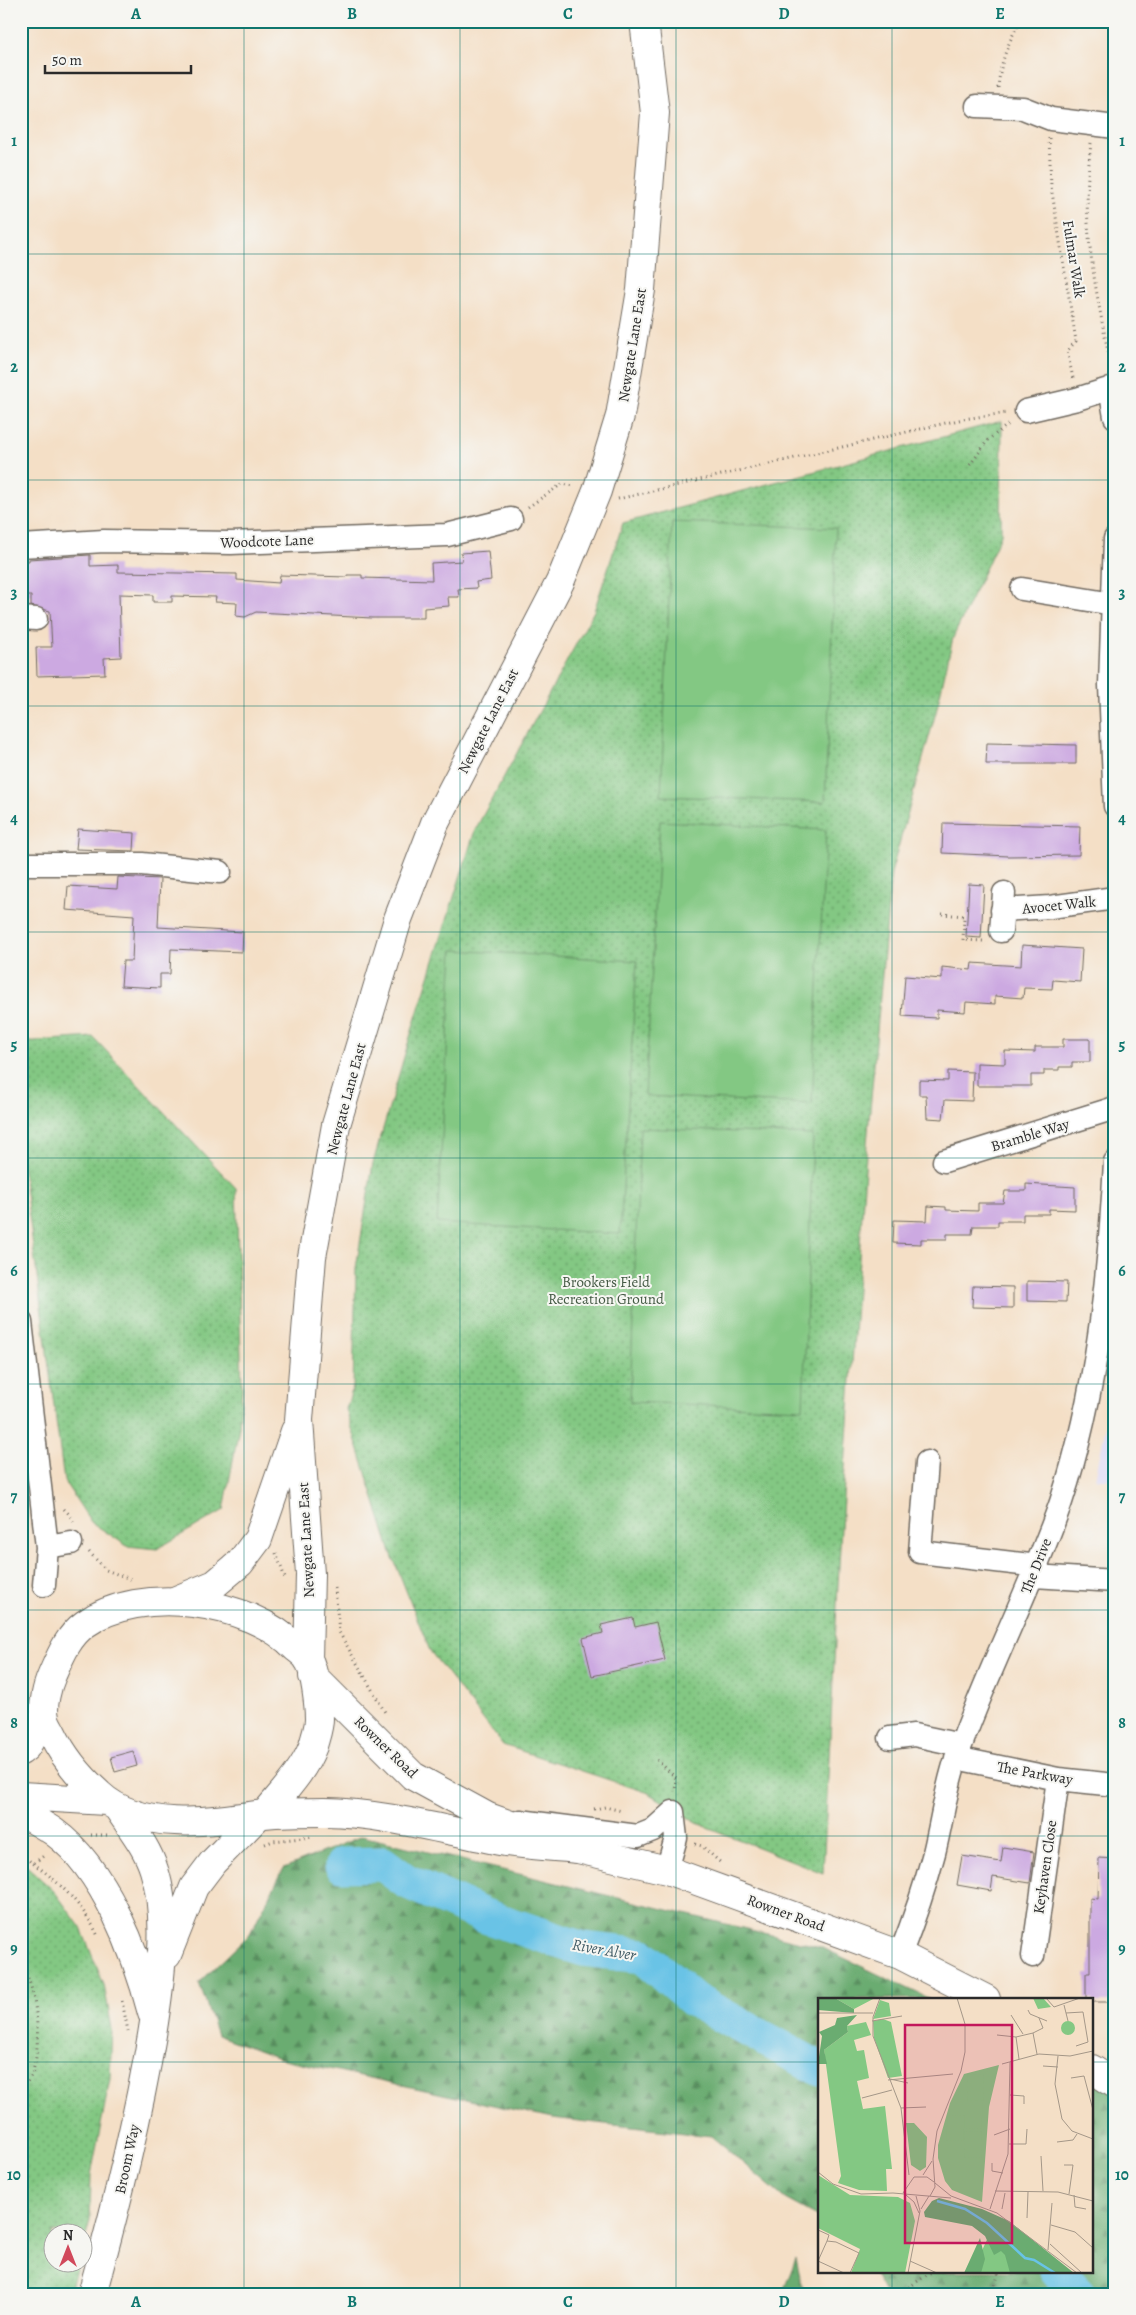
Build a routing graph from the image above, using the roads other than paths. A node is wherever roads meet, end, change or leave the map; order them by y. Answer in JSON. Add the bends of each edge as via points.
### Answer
{"nodes":[{"id":1,"x":644,"y":21,"type":"edge"},
{"id":2,"x":987,"y":106,"type":"road end"},
{"id":3,"x":1115,"y":127,"type":"edge"},
{"id":4,"x":1112,"y":382,"type":"edge"},
{"id":5,"x":1026,"y":411,"type":"road end"},
{"id":6,"x":1115,"y":417,"type":"edge"},
{"id":7,"x":511,"y":519,"type":"road end"},
{"id":8,"x":1115,"y":539,"type":"edge"},
{"id":9,"x":21,"y":546,"type":"edge"},
{"id":10,"x":1022,"y":590,"type":"dead end"},
{"id":11,"x":1113,"y":604,"type":"junction"},
{"id":12,"x":1113,"y":742,"type":"edge"},
{"id":13,"x":1115,"y":806,"type":"edge"},
{"id":14,"x":21,"y":864,"type":"edge"},
{"id":15,"x":220,"y":872,"type":"dead end"},
{"id":16,"x":1115,"y":898,"type":"edge"},
{"id":17,"x":1002,"y":911,"type":"road end"},
{"id":18,"x":1115,"y":1108,"type":"edge"},
{"id":19,"x":944,"y":1161,"type":"dead end"},
{"id":20,"x":1115,"y":1162,"type":"edge"},
{"id":21,"x":1111,"y":1265,"type":"edge"},
{"id":22,"x":21,"y":1322,"type":"edge"},
{"id":23,"x":298,"y":1420,"type":"junction"},
{"id":24,"x":927,"y":1462,"type":"dead end"},
{"id":25,"x":79,"y":1541,"type":"road end"},
{"id":26,"x":48,"y":1546,"type":"junction"},
{"id":27,"x":1036,"y":1571,"type":"junction"},
{"id":28,"x":1115,"y":1581,"type":"edge"},
{"id":29,"x":44,"y":1586,"type":"dead end"},
{"id":30,"x":174,"y":1601,"type":"junction"},
{"id":31,"x":311,"y":1668,"type":"junction"},
{"id":32,"x":44,"y":1717,"type":"junction"},
{"id":33,"x":890,"y":1738,"type":"dead end"},
{"id":34,"x":21,"y":1751,"type":"edge"},
{"id":35,"x":959,"y":1752,"type":"junction"},
{"id":36,"x":1058,"y":1779,"type":"junction"},
{"id":37,"x":1115,"y":1785,"type":"edge"},
{"id":38,"x":21,"y":1796,"type":"edge"},
{"id":39,"x":112,"y":1805,"type":"junction"},
{"id":40,"x":21,"y":1812,"type":"edge"},
{"id":41,"x":261,"y":1815,"type":"junction"},
{"id":42,"x":488,"y":1817,"type":"junction"},
{"id":43,"x":578,"y":1849,"type":"junction"},
{"id":44,"x":667,"y":1870,"type":"junction"},
{"id":45,"x":900,"y":1955,"type":"junction"},
{"id":46,"x":1033,"y":1956,"type":"dead end"},
{"id":47,"x":162,"y":1969,"type":"junction"},
{"id":48,"x":984,"y":1998,"type":"edge"},
{"id":49,"x":154,"y":2022,"type":"junction"},
{"id":50,"x":1094,"y":2070,"type":"edge"},
{"id":51,"x":1115,"y":2084,"type":"edge"},
{"id":52,"x":92,"y":2294,"type":"edge"}],
"edges":[{"from":1,"to":23,"type":"main road","name":"Newgate Lane East","via":[[654,113],[641,290],[620,416],[596,491],[560,582],[435,823],[398,919],[336,1125],[312,1257]]},
{"from":2,"to":3,"type":"street","via":[[1023,108],[1051,119]]},
{"from":4,"to":5,"type":"street","via":[[1077,399]]},
{"from":4,"to":6,"type":"street"},
{"from":7,"to":9,"type":"street","name":"Woodcote Lane","via":[[447,535]]},
{"from":8,"to":11,"type":"street"},
{"from":10,"to":11,"type":"street"},
{"from":11,"to":12,"type":"street","via":[[1110,685]]},
{"from":12,"to":13,"type":"street"},
{"from":14,"to":15,"type":"street","via":[[142,864]]},
{"from":16,"to":17,"type":"street","name":"Avocet Walk"},
{"from":18,"to":19,"type":"street","name":"Bramble Way"},
{"from":20,"to":21,"type":"street","name":"The Drive"},
{"from":21,"to":27,"type":"street","name":"The Drive","via":[[1077,1446]]},
{"from":22,"to":26,"type":"street"},
{"from":23,"to":30,"type":"main road","name":"Newgate Lane East","via":[[258,1539],[240,1563],[215,1584]]},
{"from":23,"to":31,"type":"main road","name":"Newgate Lane East","via":[[310,1574]]},
{"from":24,"to":27,"type":"street","via":[[920,1552]]},
{"from":25,"to":26,"type":"street"},
{"from":26,"to":29,"type":"street"},
{"from":27,"to":28,"type":"street"},
{"from":27,"to":35,"type":"street","name":"The Drive","via":[[985,1681]]},
{"from":30,"to":31,"type":"main road","name":"Rowner Road","via":[[230,1610],[266,1625],[290,1641]]},
{"from":30,"to":32,"type":"main road","via":[[124,1607],[99,1615],[82,1626],[62,1650],[52,1674]]},
{"from":31,"to":41,"type":"main road","name":"Newgate Lane East","via":[[319,1721],[312,1749],[298,1772]]},
{"from":31,"to":42,"type":"main road","name":"Rowner Road","via":[[413,1776]]},
{"from":32,"to":34,"type":"main road"},
{"from":32,"to":39,"type":"main road","name":"Broom Way","via":[[62,1754],[81,1777]]},
{"from":33,"to":35,"type":"street","name":"The Parkway","via":[[914,1735]]},
{"from":35,"to":36,"type":"street","name":"The Parkway"},
{"from":35,"to":45,"type":"street","name":"The Drive","via":[[934,1854]]},
{"from":36,"to":37,"type":"street","name":"The Parkway"},
{"from":36,"to":46,"type":"street","name":"Keyhaven Close"},
{"from":38,"to":39,"type":"main road","name":"Rowner Road"},
{"from":39,"to":41,"type":"main road","name":"Rowner Road","via":[[167,1820],[217,1821]]},
{"from":39,"to":47,"type":"main road","name":"Broom Way","via":[[146,1850],[154,1870],[160,1896]]},
{"from":40,"to":49,"type":"main road","name":"Broom Way","via":[[55,1833],[78,1855],[95,1878],[125,1931]]},
{"from":41,"to":43,"type":"main road","name":"Rowner Road","via":[[339,1813],[413,1822],[504,1842]]},
{"from":41,"to":47,"type":"main road","name":"Broom Way","via":[[213,1862],[194,1887]]},
{"from":42,"to":43,"type":"main road","name":"Rowner Road"},
{"from":42,"to":44,"type":"street","via":[[638,1836],[653,1830],[673,1812],[676,1838]]},
{"from":43,"to":44,"type":"main road","name":"Rowner Road"},
{"from":44,"to":45,"type":"main road","name":"Rowner Road"},
{"from":45,"to":48,"type":"main road","name":"Rowner Road"},
{"from":47,"to":49,"type":"main road","name":"Broom Way"},
{"from":49,"to":52,"type":"main road","name":"Broom Way","via":[[118,2201]]},
{"from":50,"to":51,"type":"main road"}]}
